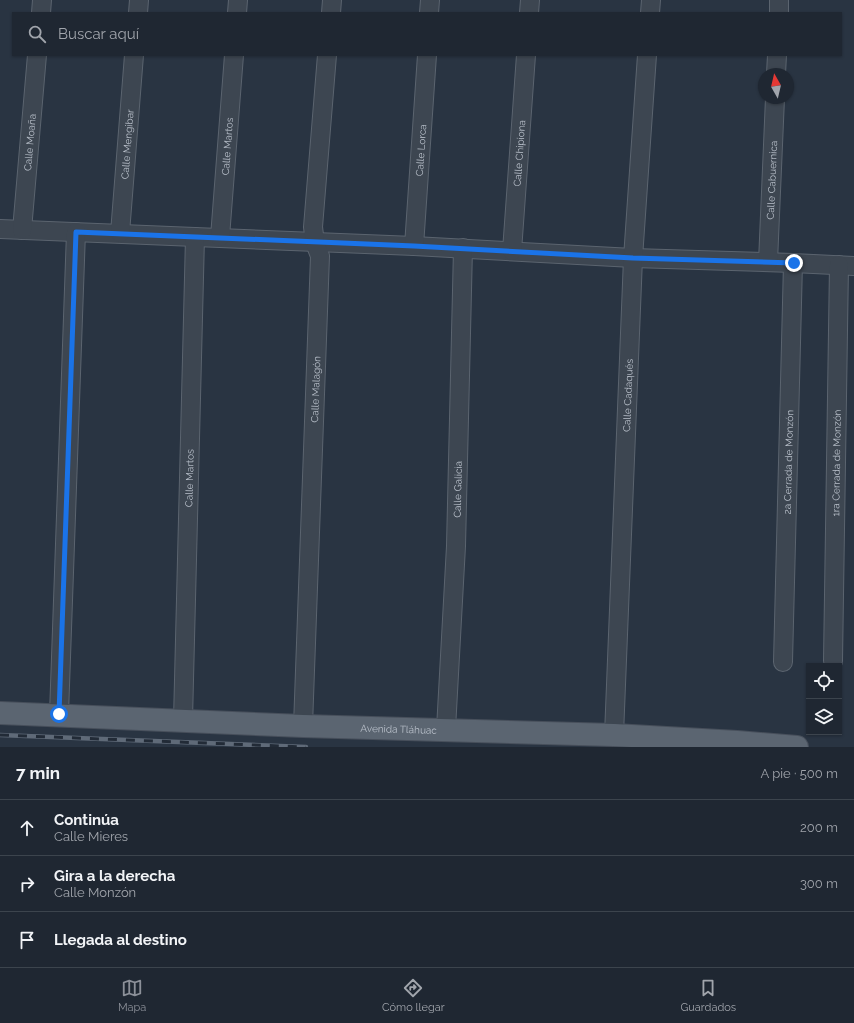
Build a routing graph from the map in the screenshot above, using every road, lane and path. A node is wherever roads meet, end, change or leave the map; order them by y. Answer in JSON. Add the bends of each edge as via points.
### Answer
{"nodes":[{"id":1,"x":42,"y":0,"type":"edge"},
{"id":2,"x":139,"y":0,"type":"edge"},
{"id":3,"x":238,"y":0,"type":"edge"},
{"id":4,"x":332,"y":0,"type":"edge"},
{"id":5,"x":430,"y":0,"type":"edge"},
{"id":6,"x":530,"y":0,"type":"edge"},
{"id":7,"x":650,"y":0,"type":"edge"},
{"id":8,"x":779,"y":0,"type":"edge"},
{"id":9,"x":41,"y":12,"type":"edge"},
{"id":10,"x":138,"y":12,"type":"edge"},
{"id":11,"x":237,"y":12,"type":"edge"},
{"id":12,"x":331,"y":12,"type":"edge"},
{"id":13,"x":429,"y":12,"type":"edge"},
{"id":14,"x":529,"y":12,"type":"edge"},
{"id":15,"x":650,"y":12,"type":"edge"},
{"id":16,"x":779,"y":12,"type":"edge"},
{"id":17,"x":37,"y":56,"type":"edge"},
{"id":18,"x":134,"y":56,"type":"edge"},
{"id":19,"x":234,"y":56,"type":"edge"},
{"id":20,"x":327,"y":56,"type":"edge"},
{"id":21,"x":427,"y":56,"type":"edge"},
{"id":22,"x":526,"y":56,"type":"edge"},
{"id":23,"x":647,"y":56,"type":"edge"},
{"id":24,"x":777,"y":56,"type":"edge"},
{"id":25,"x":776,"y":68,"type":"edge"},
{"id":26,"x":775,"y":104,"type":"edge"},
{"id":27,"x":0,"y":229,"type":"edge"},
{"id":28,"x":22,"y":230,"type":"junction"},
{"id":29,"x":76,"y":232,"type":"junction"},
{"id":30,"x":120,"y":233,"type":"junction"},
{"id":31,"x":195,"y":237,"type":"junction"},
{"id":32,"x":220,"y":237,"type":"junction"},
{"id":33,"x":315,"y":243,"type":"junction"},
{"id":34,"x":414,"y":246,"type":"junction"},
{"id":35,"x":463,"y":248,"type":"junction"},
{"id":36,"x":512,"y":251,"type":"junction"},
{"id":37,"x":633,"y":258,"type":"junction"},
{"id":38,"x":768,"y":262,"type":"junction"},
{"id":39,"x":794,"y":263,"type":"junction"},
{"id":40,"x":846,"y":266,"type":"edge"},
{"id":41,"x":833,"y":660,"type":"dead end"},
{"id":42,"x":783,"y":662,"type":"dead end"},
{"id":43,"x":0,"y":713,"type":"edge"},
{"id":44,"x":59,"y":714,"type":"junction"},
{"id":45,"x":183,"y":720,"type":"junction"},
{"id":46,"x":303,"y":726,"type":"junction"},
{"id":47,"x":446,"y":730,"type":"junction"},
{"id":48,"x":614,"y":736,"type":"junction"},
{"id":49,"x":797,"y":747,"type":"edge"}],
"edges":[{"from":1,"to":9,"type":"street"},
{"from":2,"to":10,"type":"street"},
{"from":3,"to":11,"type":"street"},
{"from":4,"to":12,"type":"street"},
{"from":5,"to":13,"type":"street"},
{"from":6,"to":14,"type":"street"},
{"from":7,"to":15,"type":"street"},
{"from":8,"to":16,"type":"street"},
{"from":17,"to":28,"type":"street","name":"Calle Moaña"},
{"from":18,"to":30,"type":"street","name":"Calle Mengibar"},
{"from":19,"to":32,"type":"street","name":"Calle Martos"},
{"from":20,"to":33,"type":"street","name":"Calle Malagón","via":[[313,227]]},
{"from":21,"to":34,"type":"street","name":"Calle Lorca"},
{"from":22,"to":36,"type":"street","name":"Calle Chipiona"},
{"from":23,"to":37,"type":"street","name":"Calle Cadaqués"},
{"from":24,"to":25,"type":"street"},
{"from":26,"to":38,"type":"street","name":"Calle Cabuernica"},
{"from":27,"to":28,"type":"street"},
{"from":28,"to":29,"type":"street"},
{"from":29,"to":30,"type":"street"},
{"from":29,"to":44,"type":"street"},
{"from":30,"to":31,"type":"street"},
{"from":31,"to":32,"type":"street"},
{"from":31,"to":45,"type":"street","name":"Calle Martos"},
{"from":32,"to":33,"type":"street"},
{"from":33,"to":34,"type":"street"},
{"from":33,"to":46,"type":"street","name":"Calle Malagón","via":[[320,256]]},
{"from":34,"to":35,"type":"street"},
{"from":35,"to":36,"type":"street"},
{"from":35,"to":47,"type":"street","name":"Calle Galicia","via":[[456,546]]},
{"from":36,"to":37,"type":"street"},
{"from":37,"to":38,"type":"street"},
{"from":37,"to":48,"type":"street","name":"Calle Cadaqués"},
{"from":38,"to":39,"type":"street"},
{"from":39,"to":40,"type":"street"},
{"from":39,"to":42,"type":"street","name":"2a Cerrada de Monzón"},
{"from":40,"to":41,"type":"street","name":"1ra Cerrada de Monzón"},
{"from":43,"to":44,"type":"main road","name":"Avenida Tláhuac"},
{"from":44,"to":45,"type":"main road","name":"Avenida Tláhuac"},
{"from":45,"to":46,"type":"main road","name":"Avenida Tláhuac"},
{"from":46,"to":47,"type":"main road","name":"Avenida Tláhuac"},
{"from":47,"to":48,"type":"main road","name":"Avenida Tláhuac"},
{"from":48,"to":49,"type":"main road","name":"Avenida Tláhuac"}]}
